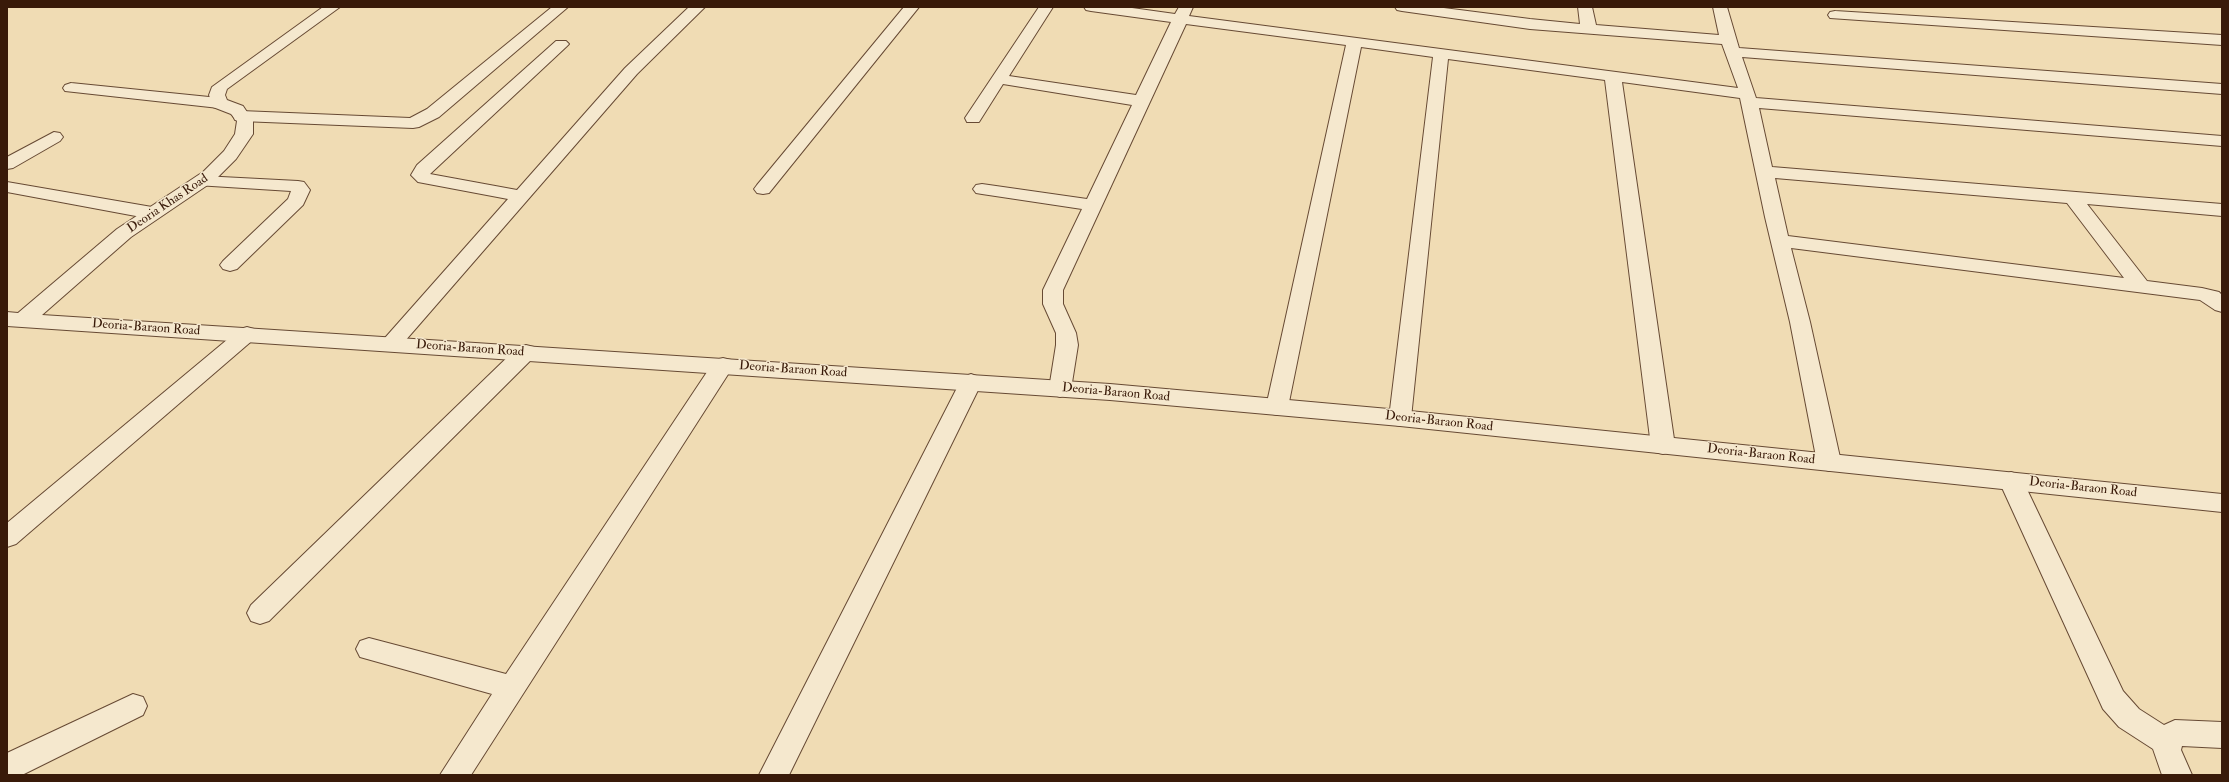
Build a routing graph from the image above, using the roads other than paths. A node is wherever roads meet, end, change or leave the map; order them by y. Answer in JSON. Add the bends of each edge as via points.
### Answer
{"nodes":[{"id":1,"x":333,"y":7,"type":"edge"},
{"id":2,"x":561,"y":7,"type":"edge"},
{"id":3,"x":698,"y":7,"type":"edge"},
{"id":4,"x":912,"y":7,"type":"edge"},
{"id":5,"x":1046,"y":7,"type":"edge"},
{"id":6,"x":1091,"y":7,"type":"edge"},
{"id":7,"x":1402,"y":7,"type":"edge"},
{"id":8,"x":1585,"y":7,"type":"edge"},
{"id":9,"x":1720,"y":7,"type":"edge"},
{"id":10,"x":1183,"y":13,"type":"edge"},
{"id":11,"x":1493,"y":13,"type":"edge"},
{"id":12,"x":1835,"y":15,"type":"dead end"},
{"id":13,"x":1589,"y":29,"type":"junction"},
{"id":14,"x":2222,"y":40,"type":"edge"},
{"id":15,"x":1354,"y":42,"type":"junction"},
{"id":16,"x":561,"y":44,"type":"dead end"},
{"id":17,"x":1731,"y":46,"type":"junction"},
{"id":18,"x":1441,"y":54,"type":"junction"},
{"id":19,"x":484,"y":71,"type":"junction"},
{"id":20,"x":527,"y":75,"type":"junction"},
{"id":21,"x":1613,"y":76,"type":"junction"},
{"id":22,"x":999,"y":79,"type":"junction"},
{"id":23,"x":71,"y":88,"type":"dead end"},
{"id":24,"x":2222,"y":89,"type":"edge"},
{"id":25,"x":1748,"y":98,"type":"junction"},
{"id":26,"x":1142,"y":101,"type":"junction"},
{"id":27,"x":219,"y":103,"type":"junction"},
{"id":28,"x":241,"y":116,"type":"junction"},
{"id":29,"x":973,"y":118,"type":"dead end"},
{"id":30,"x":54,"y":137,"type":"dead end"},
{"id":31,"x":2222,"y":141,"type":"edge"},
{"id":32,"x":7,"y":164,"type":"edge"},
{"id":33,"x":1764,"y":172,"type":"junction"},
{"id":34,"x":202,"y":181,"type":"junction"},
{"id":35,"x":7,"y":187,"type":"edge"},
{"id":36,"x":763,"y":189,"type":"dead end"},
{"id":37,"x":982,"y":189,"type":"dead end"},
{"id":38,"x":521,"y":196,"type":"junction"},
{"id":39,"x":2073,"y":198,"type":"junction"},
{"id":40,"x":1092,"y":205,"type":"junction"},
{"id":41,"x":2222,"y":210,"type":"edge"},
{"id":42,"x":152,"y":213,"type":"junction"},
{"id":43,"x":1780,"y":242,"type":"junction"},
{"id":44,"x":230,"y":265,"type":"dead end"},
{"id":45,"x":2141,"y":287,"type":"junction"},
{"id":46,"x":2222,"y":305,"type":"edge"},
{"id":47,"x":15,"y":319,"type":"edge"},
{"id":48,"x":247,"y":334,"type":"junction"},
{"id":49,"x":391,"y":344,"type":"junction"},
{"id":50,"x":526,"y":352,"type":"junction"},
{"id":51,"x":723,"y":365,"type":"junction"},
{"id":52,"x":971,"y":382,"type":"junction"},
{"id":53,"x":1060,"y":389,"type":"junction"},
{"id":54,"x":1277,"y":407,"type":"junction"},
{"id":55,"x":1400,"y":418,"type":"junction"},
{"id":56,"x":1663,"y":446,"type":"junction"},
{"id":57,"x":1829,"y":462,"type":"junction"},
{"id":58,"x":2011,"y":481,"type":"junction"},
{"id":59,"x":2222,"y":503,"type":"edge"},
{"id":60,"x":7,"y":537,"type":"edge"},
{"id":61,"x":260,"y":614,"type":"dead end"},
{"id":62,"x":370,"y":649,"type":"dead end"},
{"id":63,"x":512,"y":688,"type":"junction"},
{"id":64,"x":133,"y":706,"type":"dead end"},
{"id":65,"x":2222,"y":735,"type":"edge"},
{"id":66,"x":2168,"y":743,"type":"junction"},
{"id":67,"x":7,"y":766,"type":"edge"},
{"id":68,"x":455,"y":775,"type":"edge"},
{"id":69,"x":774,"y":775,"type":"edge"},
{"id":70,"x":2178,"y":775,"type":"edge"}],
"edges":[{"from":1,"to":27,"type":"street","via":[[220,87],[217,95]]},
{"from":2,"to":19,"type":"street"},
{"from":3,"to":38,"type":"street","via":[[630,71]]},
{"from":4,"to":36,"type":"street"},
{"from":5,"to":22,"type":"street"},
{"from":6,"to":10,"type":"street"},
{"from":7,"to":11,"type":"street"},
{"from":8,"to":13,"type":"street"},
{"from":9,"to":17,"type":"street"},
{"from":10,"to":15,"type":"street"},
{"from":10,"to":26,"type":"street"},
{"from":11,"to":13,"type":"street"},
{"from":12,"to":14,"type":"street"},
{"from":13,"to":17,"type":"street"},
{"from":15,"to":18,"type":"street"},
{"from":15,"to":54,"type":"street"},
{"from":16,"to":20,"type":"street"},
{"from":17,"to":24,"type":"street"},
{"from":17,"to":25,"type":"street"},
{"from":18,"to":21,"type":"street"},
{"from":18,"to":55,"type":"street"},
{"from":19,"to":20,"type":"street"},
{"from":19,"to":28,"type":"street","via":[[433,113],[413,123]]},
{"from":20,"to":38,"type":"street","via":[[423,169],[420,175],[424,178]]},
{"from":21,"to":25,"type":"street"},
{"from":21,"to":56,"type":"street"},
{"from":22,"to":26,"type":"street"},
{"from":22,"to":29,"type":"street"},
{"from":23,"to":27,"type":"street"},
{"from":25,"to":31,"type":"street"},
{"from":25,"to":33,"type":"street"},
{"from":26,"to":40,"type":"street"},
{"from":27,"to":28,"type":"street","via":[[237,110]]},
{"from":28,"to":34,"type":"street","name":"Deoria Khas Road","via":[[245,121],[244,134],[230,155]]},
{"from":30,"to":32,"type":"street"},
{"from":33,"to":39,"type":"street"},
{"from":33,"to":43,"type":"street"},
{"from":34,"to":42,"type":"street","name":"Deoria Khas Road"},
{"from":34,"to":44,"type":"street","via":[[298,186],[301,190],[296,201]]},
{"from":35,"to":42,"type":"street"},
{"from":37,"to":40,"type":"street"},
{"from":38,"to":49,"type":"street"},
{"from":39,"to":41,"type":"street"},
{"from":39,"to":45,"type":"street"},
{"from":40,"to":53,"type":"street","via":[[1053,290],[1054,304],[1066,333],[1067,345]]},
{"from":42,"to":47,"type":"street","name":"Deoria Khas Road"},
{"from":43,"to":45,"type":"street"},
{"from":43,"to":57,"type":"street","via":[[1800,322]]},
{"from":45,"to":46,"type":"street","via":[[2202,294],[2212,297]]},
{"from":47,"to":48,"type":"street","name":"Deoria-Baraon Road"},
{"from":48,"to":49,"type":"street","name":"Deoria-Baraon Road"},
{"from":48,"to":60,"type":"street"},
{"from":49,"to":50,"type":"street","name":"Deoria-Baraon Road"},
{"from":50,"to":51,"type":"street","name":"Deoria-Baraon Road"},
{"from":50,"to":61,"type":"street"},
{"from":51,"to":52,"type":"street","name":"Deoria-Baraon Road"},
{"from":51,"to":63,"type":"street"},
{"from":52,"to":53,"type":"street","name":"Deoria-Baraon Road"},
{"from":52,"to":69,"type":"street"},
{"from":53,"to":54,"type":"street","name":"Deoria-Baraon Road"},
{"from":54,"to":55,"type":"street","name":"Deoria-Baraon Road"},
{"from":55,"to":56,"type":"street","name":"Deoria-Baraon Road"},
{"from":56,"to":57,"type":"street","name":"Deoria-Baraon Road"},
{"from":57,"to":58,"type":"street","name":"Deoria-Baraon Road"},
{"from":58,"to":59,"type":"street","name":"Deoria-Baraon Road"},
{"from":58,"to":66,"type":"street","via":[[2113,700],[2129,718]]},
{"from":62,"to":63,"type":"street"},
{"from":63,"to":68,"type":"street"},
{"from":64,"to":67,"type":"street"},
{"from":65,"to":66,"type":"street","via":[[2175,733],[2169,736]]},
{"from":66,"to":70,"type":"street","via":[[2167,750]]}]}
